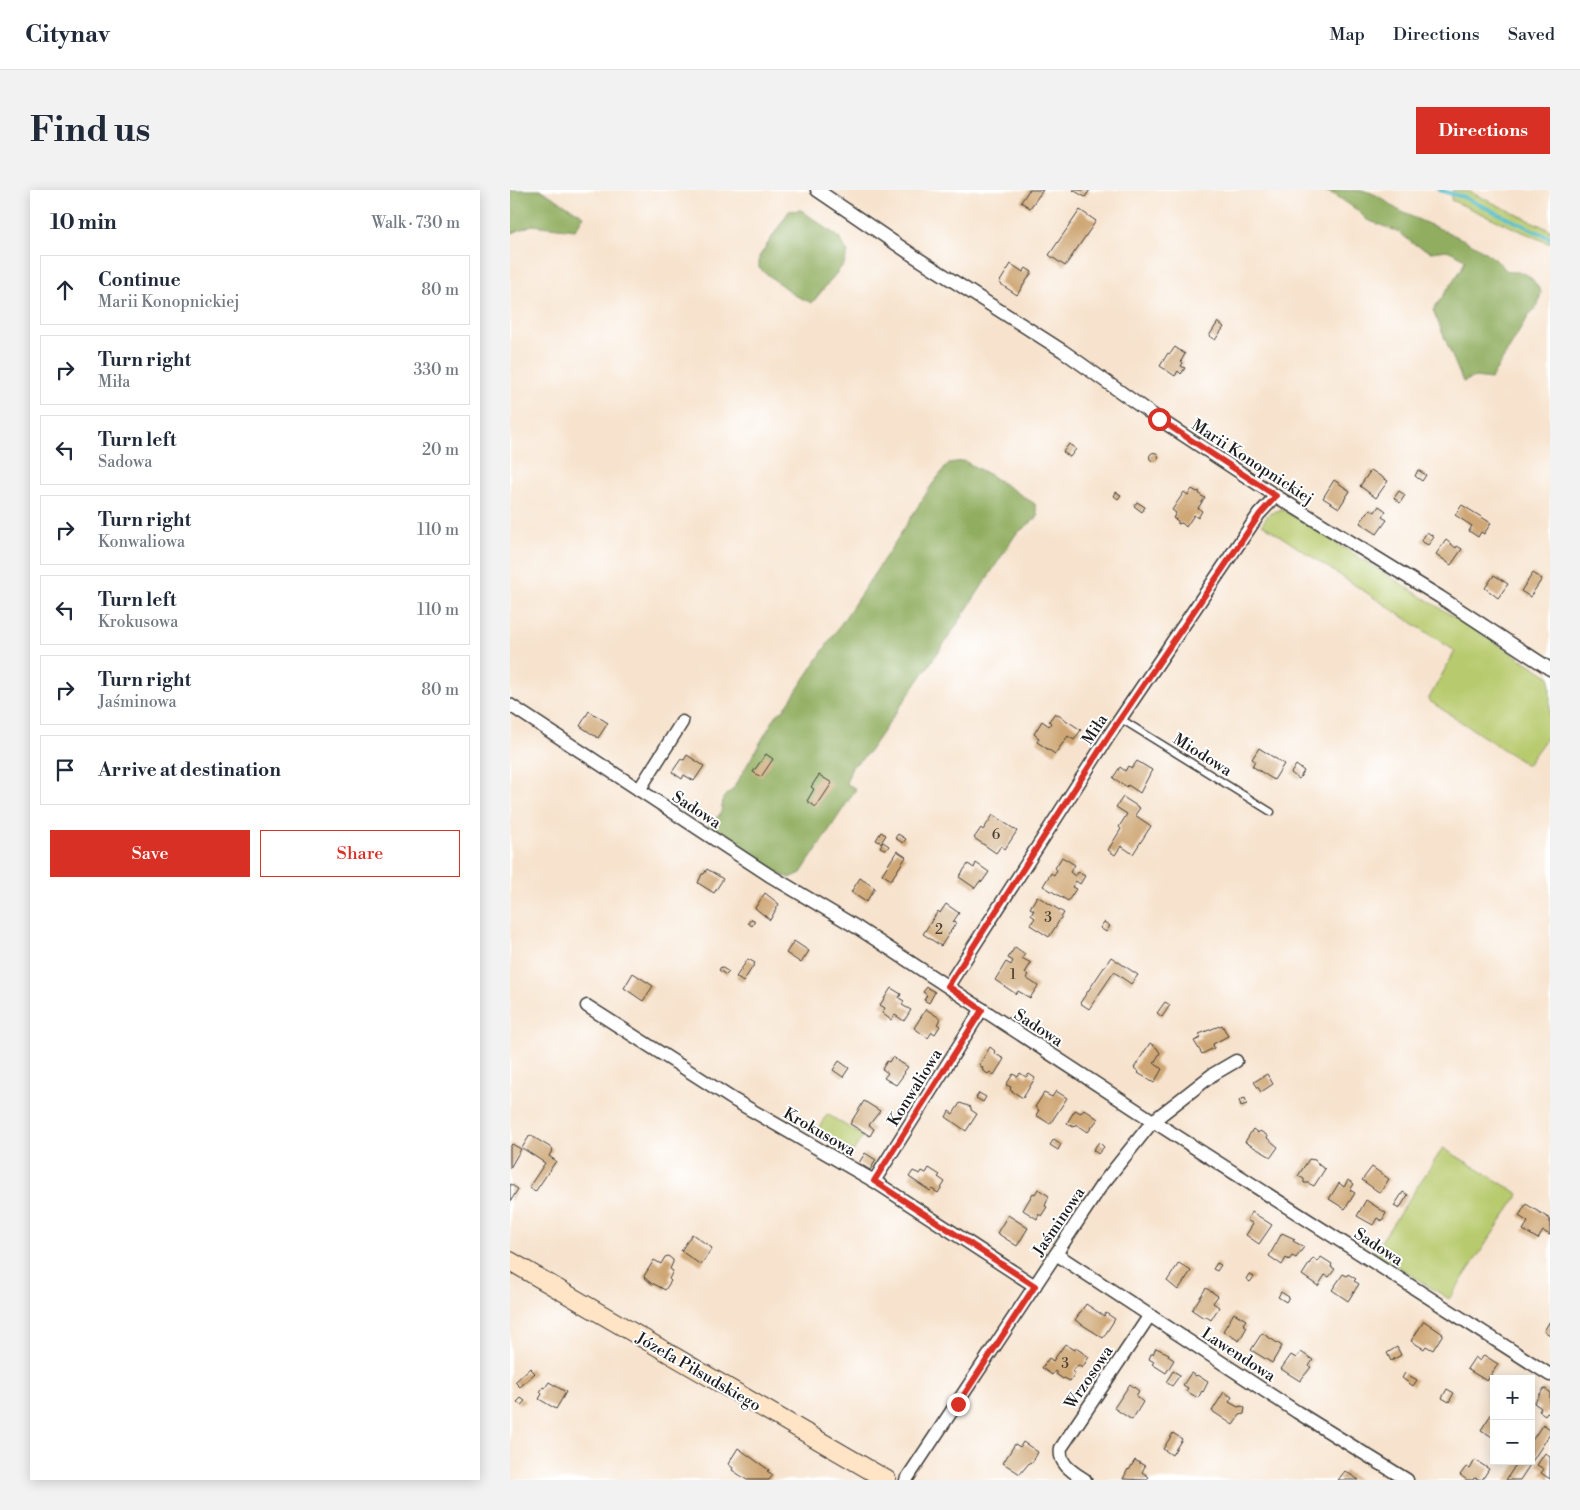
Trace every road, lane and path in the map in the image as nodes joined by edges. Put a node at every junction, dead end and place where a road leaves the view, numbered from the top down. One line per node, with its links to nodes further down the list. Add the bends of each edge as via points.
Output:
1 (817, 190): 2 (street, Marii Konopnickiej)
2 (1276, 496): 3 (street, Marii Konopnickiej); 5 (street, Miła, via 1260,514)
3 (1550, 669)
4 (510, 705): 7 (street, Sadowa)
5 (1121, 719): 8 (lane, Miodowa); 9 (street, Miła)
6 (682, 722): 7 (street)
7 (639, 790): 9 (street, Sadowa, via 768,875)
8 (1271, 812)
9 (948, 986): 11 (street, Sadowa)
10 (587, 1006): 14 (street, Krokusowa, via 734,1100)
11 (982, 1010): 13 (street, Sadowa); 14 (street, Konwaliowa)
12 (1236, 1061): 13 (street, Jaśminowa, via 1212,1075)
13 (1154, 1121): 15 (street, Jaśminowa, via 1101,1186); 19 (street, Sadowa)
14 (874, 1181): 17 (street, Krokusowa)
15 (1056, 1254): 17 (street, Jaśminowa); 18 (street, Lawendowa)
16 (510, 1261): 20 (main road, Józefa Piłsudskiego)
17 (1035, 1286): 21 (street, Jaśminowa)
18 (1150, 1315): 22 (street, Wrzosowa, via 1061,1448 1061,1460); 23 (street, Lawendowa)
19 (1550, 1375)
20 (887, 1480)
21 (906, 1480)
22 (1085, 1480)
23 (1407, 1480)

